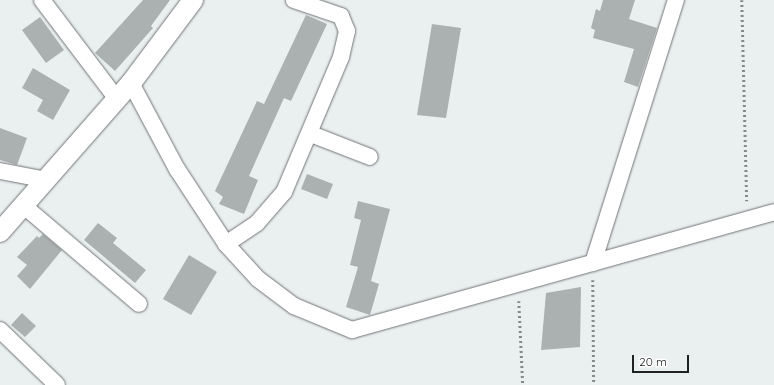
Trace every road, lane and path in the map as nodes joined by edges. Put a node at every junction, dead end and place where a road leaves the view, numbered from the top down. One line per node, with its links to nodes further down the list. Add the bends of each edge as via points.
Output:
1 (42, 0): 7 (street)
2 (193, 0): 6 (street)
3 (294, 0): 8 (street, via 341,16 347,31 341,57)
4 (676, 0): 17 (street)
5 (742, 0): 14 (path)
6 (130, 82): 7 (street); 16 (street, via 177,169)
7 (117, 99): 11 (street)
8 (310, 134): 9 (street); 16 (street, via 284,192 257,223)
9 (370, 157)
10 (0, 172): 11 (street)
11 (47, 180): 12 (street)
12 (24, 206): 15 (street); 19 (street)
13 (774, 212): 14 (street)
14 (748, 217): 17 (street)
15 (0, 232)
16 (226, 244): 18 (street, via 258,279 294,306 352,330)
17 (593, 263): 18 (street); 23 (path)
18 (519, 285): 22 (path)
19 (139, 304)
20 (0, 330): 21 (street)
21 (57, 385)
22 (523, 385)
23 (594, 385)

